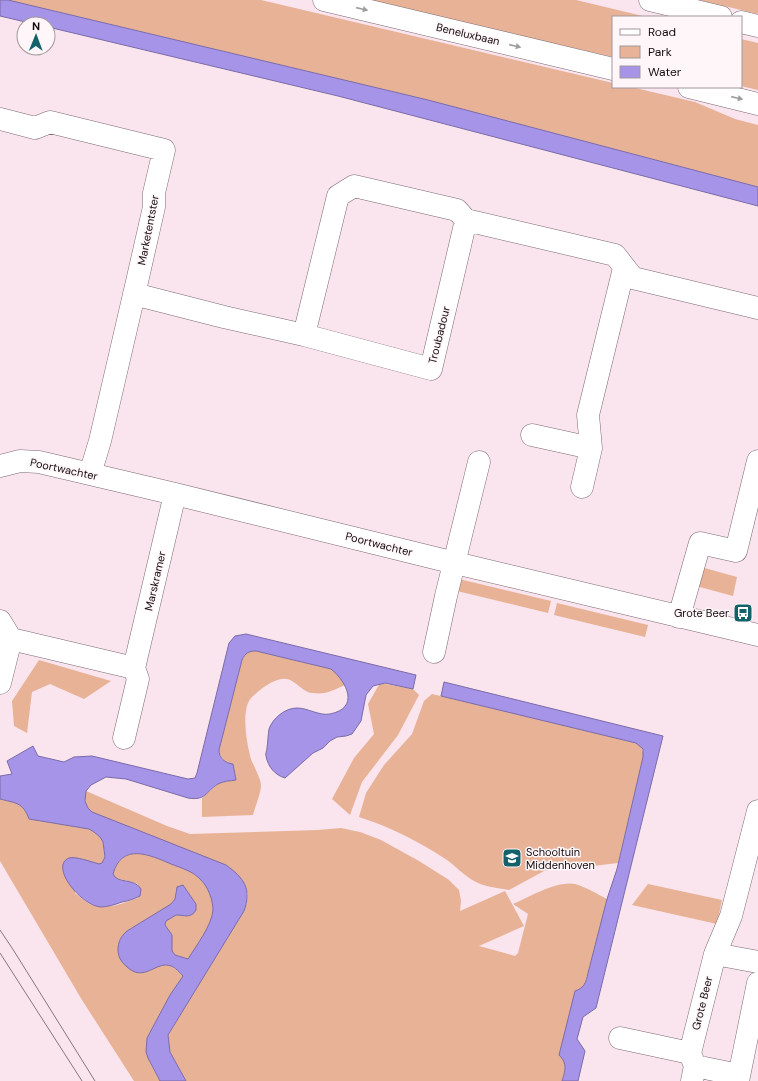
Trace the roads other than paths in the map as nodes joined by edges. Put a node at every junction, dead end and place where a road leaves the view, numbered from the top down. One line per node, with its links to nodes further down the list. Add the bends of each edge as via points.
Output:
1 (324, 0): 6 (street, Beneluxbaan, one-way to 6)
2 (650, 0): 3 (street)
3 (717, 16)
4 (742, 22): 5 (street)
5 (758, 26)
6 (612, 69)
7 (693, 88): 8 (street, one-way to 8)
8 (758, 104)
9 (0, 119): 12 (street, Marketentster, via 35,128 50,122 164,150)
10 (466, 220): 11 (street, via 615,255); 14 (street, via 457,210 354,186 338,196); 14 (street, Troubadour, via 431,369)
11 (624, 268): 13 (street, via 633,278); 16 (street, via 588,415)
12 (134, 294): 14 (street, Troubadour); 20 (street, Marketentster)
13 (758, 308)
14 (304, 335)
15 (532, 435): 16 (street)
16 (591, 448): 21 (street)
17 (758, 461): 24 (street, via 736,551 700,543)
18 (479, 462): 23 (street)
19 (0, 466): 20 (street, Poortwachter, via 28,460)
20 (90, 474): 22 (street, Poortwachter)
21 (582, 487)
22 (175, 494): 23 (street, Poortwachter); 28 (street, Marskramer)
23 (454, 563): 24 (street, Poortwachter); 27 (street)
24 (680, 617): 26 (street, Poortwachter)
25 (5, 630): 28 (street); 29 (street)
26 (758, 635)
27 (434, 652)
28 (134, 668): 30 (street, Marskramer, via 138,679)
29 (0, 683)
30 (124, 738)
31 (758, 811): 32 (street, Grote Beer, via 731,916)
32 (715, 954): 33 (street); 36 (street, Grote Beer)
33 (758, 962)
34 (758, 983): 37 (street)
35 (620, 1038): 36 (street)
36 (692, 1067): 37 (street)
37 (738, 1078)

